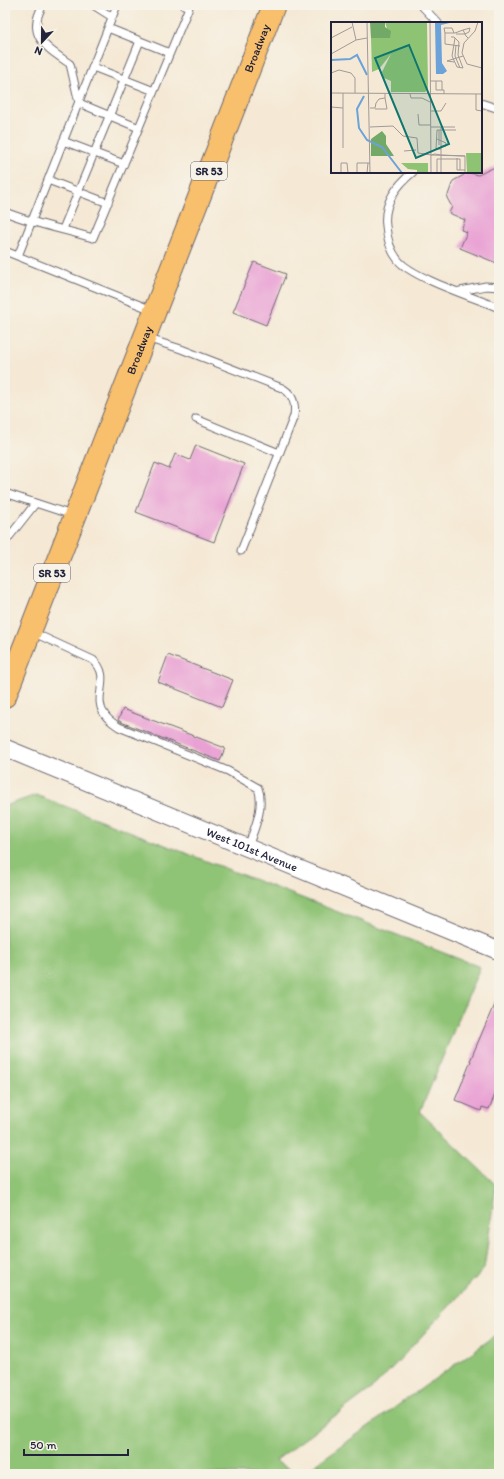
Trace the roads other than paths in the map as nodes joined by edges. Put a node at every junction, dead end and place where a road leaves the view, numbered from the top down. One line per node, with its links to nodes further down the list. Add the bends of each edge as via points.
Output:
1 (43, 5): 15 (lane, via 37,16 36,29 42,44 70,64)
2 (93, 5): 7 (lane)
3 (117, 5): 7 (lane)
4 (184, 5): 11 (lane, via 189,7)
5 (274, 5): 35 (main road, Broadway / SR 53)
6 (421, 5): 8 (lane)
7 (112, 17): 9 (lane)
8 (437, 22)
9 (108, 28): 10 (lane); 12 (lane)
10 (140, 41): 11 (lane); 13 (lane)
11 (170, 53): 14 (lane)
12 (92, 67): 13 (lane); 15 (lane)
13 (124, 80): 14 (lane); 18 (lane)
14 (154, 91): 19 (lane)
15 (79, 103): 18 (lane); 20 (lane)
16 (482, 103): 17 (lane)
17 (499, 109)
18 (109, 116): 19 (lane); 21 (lane)
19 (139, 128): 22 (lane)
20 (63, 141): 21 (lane); 24 (lane)
21 (94, 153): 22 (lane); 25 (lane)
22 (124, 164): 26 (lane)
23 (412, 173): 33 (lane, via 391,197 384,216 387,242 398,261 416,274)
24 (48, 180): 25 (lane); 28 (lane)
25 (78, 191): 26 (lane); 29 (lane)
26 (108, 203): 29 (lane, via 93,238)
27 (5, 212): 28 (lane)
28 (31, 222): 29 (lane); 31 (lane)
29 (63, 229)
30 (5, 250): 31 (lane)
31 (18, 256): 35 (lane)
32 (499, 287): 33 (lane, via 486,286)
33 (459, 291): 34 (lane)
34 (499, 308)
35 (154, 311): 36 (main road, Broadway / SR 53)
36 (144, 337): 38 (lane, via 200,356 289,392 294,412); 41 (main road, Broadway / SR 53)
37 (196, 419): 38 (lane)
38 (279, 453): 43 (lane)
39 (5, 492): 40 (lane)
40 (35, 504): 41 (lane); 42 (lane)
41 (75, 516): 44 (main road, Broadway / SR 53)
42 (5, 542)
43 (241, 551)
44 (30, 631): 45 (main road, Broadway / SR 53); 47 (lane, via 93,660 100,666 100,706 105,716 119,727 228,771 258,788 261,797 260,809)
45 (5, 696)
46 (5, 748): 47 (street, West 101st Avenue)
47 (248, 848): 48 (street, West 101st Avenue)
48 (499, 951)

